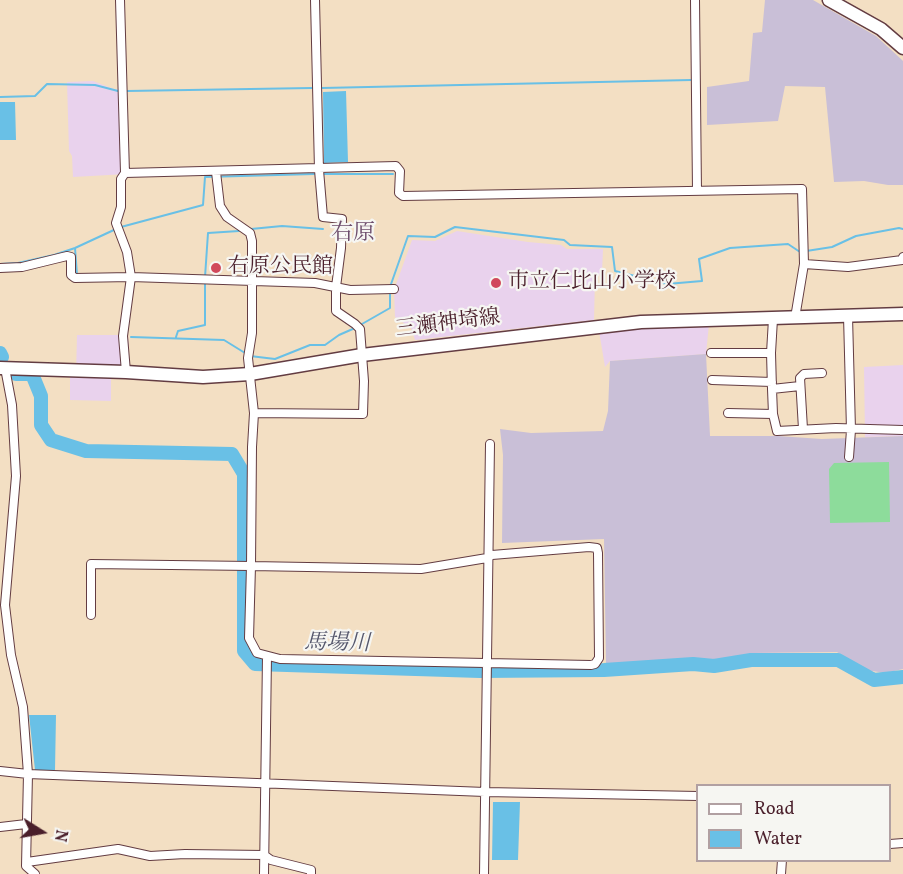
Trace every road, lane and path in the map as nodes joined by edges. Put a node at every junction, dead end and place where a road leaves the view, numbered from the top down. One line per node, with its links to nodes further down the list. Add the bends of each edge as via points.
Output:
1 (120, 0): 8 (street)
2 (315, 0): 6 (street)
3 (694, 0): 9 (street)
4 (829, 0): 5 (main road, via 881,28)
5 (903, 48)
6 (319, 170): 7 (street); 9 (street, via 396,166 400,171 399,193 403,196); 15 (street, via 323,218 342,219)
7 (216, 172): 8 (street); 14 (street, via 220,206 227,217 250,233)
8 (125, 173): 13 (street, via 120,184 117,229 127,252)
9 (696, 191): 10 (street, via 802,189)
10 (803, 256): 11 (street, via 848,267); 19 (street)
11 (903, 257)
12 (0, 268): 13 (street, via 67,256 71,257 71,275 75,278)
13 (131, 277): 14 (street); 25 (street, via 123,336)
14 (252, 281): 15 (street); 27 (street)
15 (336, 287): 16 (street); 23 (street, via 336,311 360,329)
16 (394, 290)
17 (903, 314): 18 (main road, 三瀬神埼線)
18 (848, 316): 19 (main road, 三瀬神埼線); 35 (street)
19 (795, 318): 20 (main road, 三瀬神埼線)
20 (773, 319): 22 (street); 23 (main road, 三瀬神埼線, via 641,322)
21 (711, 353): 22 (street)
22 (771, 353): 29 (street)
23 (362, 355): 27 (main road, 三瀬神埼線); 31 (street, via 363,414)
24 (2, 368): 25 (main road, 三瀬神埼線); 40 (street, via 12,405 16,449)
25 (126, 372): 27 (main road, 三瀬神埼線, via 203,377)
26 (822, 373): 30 (street, via 801,375)
27 (250, 374): 31 (street)
28 (712, 380): 29 (street)
29 (772, 385): 30 (street); 33 (street)
30 (800, 386): 34 (street)
31 (254, 413): 42 (street)
32 (728, 414): 33 (street)
33 (773, 414): 34 (street, via 777,431)
34 (803, 429): 35 (street)
35 (851, 430): 36 (street); 38 (street)
36 (903, 430)
37 (490, 444): 41 (street)
38 (849, 457)
39 (0, 547): 40 (street)
40 (10, 548): 47 (street, via 5,605 23,707)
41 (487, 558): 42 (street, via 421,569); 45 (street); 45 (street, via 597,549 599,658 595,664)
42 (251, 566): 43 (street, via 91,564); 44 (street, via 249,638 257,652)
43 (91, 615)
44 (267, 656): 45 (street); 48 (street)
45 (486, 663): 49 (street)
46 (0, 771): 47 (street)
47 (28, 774): 48 (street); 51 (street)
48 (264, 782): 49 (street); 53 (street)
49 (485, 792): 50 (street); 58 (street)
50 (696, 796)
51 (26, 824): 52 (street); 54 (street)
52 (0, 827)
53 (264, 855): 54 (street, via 150,856 118,849); 56 (street); 57 (street, via 311,870)
54 (27, 862): 55 (street, via 26,866)
55 (35, 874)
56 (264, 874)
57 (311, 874)
58 (484, 874)

